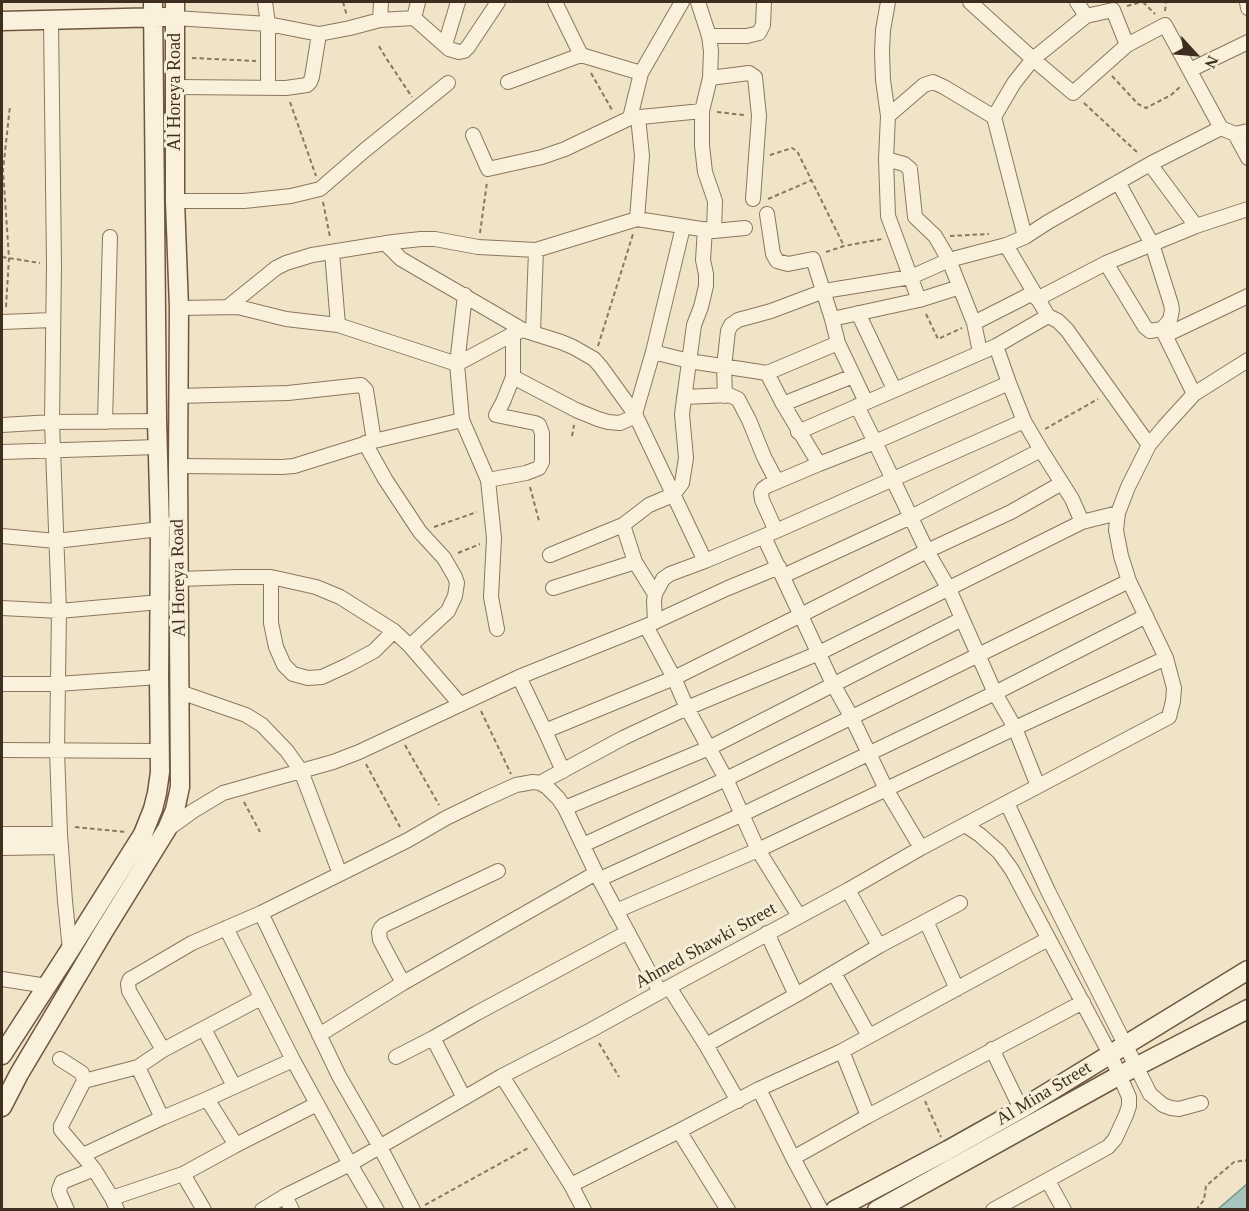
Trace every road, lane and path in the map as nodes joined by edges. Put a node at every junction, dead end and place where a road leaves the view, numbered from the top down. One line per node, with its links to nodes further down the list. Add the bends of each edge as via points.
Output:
1 (265, 2): 23 (street)
2 (381, 2): 21 (street)
3 (418, 2): 19 (street)
4 (458, 2): 28 (street)
5 (498, 2): 28 (street, via 464,51 454,52)
6 (555, 2): 31 (street)
7 (682, 2): 36 (street)
8 (698, 2): 26 (street)
9 (764, 2): 26 (street, via 759,33)
10 (888, 2): 49 (street, via 882,52)
11 (970, 2): 33 (street)
12 (1077, 2): 18 (street)
13 (1143, 2): 24 (path)
14 (1247, 2): 15 (street)
15 (1248, 8)
16 (153, 9): 17 (main road); 20 (main road); 132 (main road, Al Horeya Road)
17 (175, 10): 23 (street); 32 (main road, Al Horeya Road)
18 (1086, 16): 29 (street, via 1113,10); 33 (street)
19 (414, 18): 21 (street); 28 (street)
20 (51, 20): 22 (main road); 90 (street)
21 (380, 20): 25 (street)
22 (2, 21)
23 (268, 24): 25 (street); 34 (street)
24 (1165, 25): 29 (street); 37 (street)
25 (319, 34): 43 (street, via 310,82)
26 (708, 36): 38 (street)
27 (1248, 42): 37 (street)
28 (445, 45)
29 (1127, 45): 35 (street)
30 (379, 46): 46 (path)
31 (581, 55): 36 (street); 39 (street); 51 (path)
32 (176, 57): 34 (path); 41 (main road, Al Horeya Road)
33 (1033, 59): 44 (street); 50 (street)
34 (267, 62): 42 (street)
35 (1103, 66): 37 (path, via 1146,108 1171,94); 44 (street)
36 (641, 73): 51 (street)
37 (1192, 73): 52 (street)
38 (710, 78): 47 (street); 48 (street, via 752,74)
39 (508, 82)
40 (448, 83): 46 (street)
41 (176, 87): 42 (street); 64 (main road, Al Horeya Road)
42 (268, 87): 43 (street)
43 (286, 88): 63 (path)
44 (1073, 93): 58 (path)
45 (10, 106): 60 (path)
46 (418, 106): 63 (street)
47 (702, 111): 48 (path); 51 (street); 73 (street, via 703,160 715,201)
48 (759, 116): 56 (street)
49 (888, 116): 50 (street, via 933,82); 57 (street)
50 (994, 117): 77 (street)
51 (629, 120): 59 (street, via 542,157); 69 (street, via 642,156)
52 (1221, 128): 53 (street); 58 (street)
53 (1241, 132): 55 (street)
54 (473, 135): 59 (street)
55 (1248, 158)
56 (755, 159): 61 (path, via 795,149); 65 (street)
57 (886, 159): 67 (street); 68 (street, via 910,169)
58 (1150, 164): 62 (street); 70 (street)
59 (488, 169): 82 (path)
60 (2, 170): 86 (path)
61 (812, 180): 65 (path); 81 (path)
62 (1118, 182): 77 (street); 79 (street)
63 (320, 189): 64 (street, via 244,201); 84 (path)
64 (175, 201): 99 (main road, Al Horeya Road)
65 (762, 204): 87 (street, via 777,261 788,264)
66 (1248, 209): 70 (street)
67 (888, 216): 68 (street); 74 (street)
68 (915, 217): 75 (street)
69 (638, 219): 71 (street); 83 (street); 113 (path)
70 (1196, 226): 79 (street)
71 (683, 227): 73 (street); 111 (street)
72 (745, 228): 73 (street)
73 (710, 230): 115 (street, via 703,260 706,286 694,325)
74 (897, 236): 81 (path); 91 (street)
75 (935, 236): 80 (path, via 992,234); 88 (street)
76 (110, 237): 135 (street)
77 (1025, 237): 80 (street)
78 (385, 243): 82 (street, via 435,239); 84 (street); 94 (street, via 401,259)
79 (1152, 244): 89 (street); 108 (street, via 1172,310)
80 (1006, 245): 88 (street); 95 (street)
81 (844, 246): 87 (path)
82 (478, 248): 83 (street)
83 (536, 250): 107 (street)
84 (332, 252): 98 (street, via 276,268); 106 (street)
85 (2, 258): 86 (path)
86 (9, 258): 90 (path); 104 (path)
87 (813, 259): 93 (street)
88 (949, 260): 91 (street); 92 (street)
89 (1106, 262): 95 (street); 108 (street, via 1145,327)
90 (54, 266): 103 (street)
91 (911, 276): 93 (street); 97 (street)
92 (960, 287): 97 (street); 105 (street)
93 (824, 291): 102 (street); 117 (street, via 735,322 728,331)
94 (465, 296): 107 (street); 116 (street)
95 (1035, 296): 101 (street); 105 (street)
96 (1248, 296): 108 (street)
97 (919, 300): 100 (street); 105 (path, via 938,339)
98 (229, 306): 99 (street); 106 (street, via 286,319)
99 (179, 308): 125 (main road, Al Horeya Road)
100 (858, 313): 102 (street); 122 (street)
101 (1048, 316): 110 (street); 123 (street, via 1067,330)
102 (832, 319): 109 (street)
103 (52, 320): 104 (street); 134 (street)
104 (3, 322)
105 (974, 323): 112 (street)
106 (338, 325): 116 (street)
107 (523, 332): 113 (street, via 561,342); 116 (street); 120 (street)
108 (1164, 332): 124 (street)
109 (838, 343): 118 (street); 119 (street)
110 (996, 346): 112 (street); 121 (street)
111 (653, 352): 115 (street); 130 (street)
112 (980, 352): 122 (street)
113 (594, 359): 130 (street)
114 (1248, 360): 124 (street)
115 (689, 361): 117 (street); 127 (street)
116 (457, 363): 131 (street)
117 (724, 367): 118 (street); 126 (street)
118 (767, 373): 128 (street)
119 (853, 376): 128 (street); 129 (street)
120 (513, 377): 130 (street, via 598,419 620,423); 148 (street, via 496,416 535,423 541,429 542,462 539,468)
121 (1009, 383): 133 (street); 140 (street)
122 (894, 389): 129 (street)
123 (1111, 392): 138 (path); 141 (street)
124 (1194, 394): 141 (street)
125 (178, 396): 139 (street, via 298,392 361,385 366,390); 147 (main road, Al Horeya Road)
126 (725, 396): 127 (street); 151 (street, via 735,397 740,403)
127 (684, 397): 153 (street, via 686,466 682,483)
128 (783, 404): 137 (street)
129 (862, 404): 137 (street); 140 (street)
130 (635, 414): 153 (street)
131 (462, 420): 139 (street); 149 (street)
132 (157, 421): 135 (street); 142 (main road, Al Horeya Road)
133 (1024, 421): 138 (street); 150 (street)
134 (52, 422): 135 (street); 136 (street); 143 (street)
135 (105, 422)
136 (2, 425)
137 (798, 432): 146 (street)
138 (1033, 436): 144 (street)
139 (369, 442): 147 (street, via 288,466); 161 (street, via 385,479)
140 (875, 442): 146 (street); 150 (street)
141 (1149, 445): 155 (street)
142 (158, 447): 143 (street); 160 (main road, Al Horeya Road)
143 (53, 450): 145 (street); 165 (street)
144 (1041, 450): 152 (street); 156 (street)
145 (2, 452)
146 (819, 464): 151 (street)
147 (178, 466): 173 (main road, Al Horeya Road)
148 (526, 473): 149 (street); 157 (path)
149 (488, 480): 154 (street)
150 (894, 480): 156 (street); 162 (street)
151 (777, 482): 162 (street, via 765,487 761,495)
152 (1062, 483): 158 (street); 166 (street)
153 (673, 495): 159 (street, via 649,505); 169 (street)
154 (490, 507): 161 (path); 164 (street)
155 (1118, 513): 158 (street); 174 (street, via 1118,544)
156 (911, 518): 166 (street); 171 (street)
157 (539, 521)
158 (1082, 522): 176 (street)
159 (622, 525): 167 (street); 170 (street)
160 (160, 529): 165 (street); 178 (main road, Al Horeya Road)
161 (420, 532): 168 (street)
162 (770, 534): 169 (street); 171 (street)
163 (2, 536): 165 (street)
164 (494, 538): 168 (path); 185 (street, via 491,602)
165 (56, 541): 180 (street)
166 (927, 551): 176 (street); 181 (street)
167 (550, 555)
168 (444, 558): 187 (street, via 457,583 453,603)
169 (705, 561): 177 (street, via 666,576)
170 (635, 562): 175 (street); 177 (street)
171 (781, 572): 181 (street); 184 (street, via 728,588)
172 (271, 577): 173 (street); 186 (street, via 340,597); 186 (street, via 271,622 280,657 293,674 322,677 374,651)
173 (179, 579): 197 (main road, Al Horeya Road)
174 (1129, 581): 182 (street); 189 (street)
175 (553, 588)
176 (949, 589): 183 (street); 188 (street)
177 (655, 594): 184 (street)
178 (160, 602): 180 (street); 191 (main road, Al Horeya Road)
179 (2, 608): 180 (street)
180 (59, 611): 195 (street)
181 (801, 615): 188 (street); 193 (street)
182 (1146, 616): 190 (street); 198 (street)
183 (962, 619): 189 (street); 196 (street)
184 (650, 624): 192 (street); 193 (street)
185 (496, 629)
186 (394, 631): 187 (street)
187 (410, 645): 200 (street)
188 (819, 653): 196 (street); 201 (street)
189 (978, 655): 198 (street); 202 (street)
190 (1166, 658): 203 (street); 217 (street, Ahmed Shawki Street, via 1174,688 1168,717)
191 (159, 677): 195 (street); 209 (main road, Al Horeya Road)
192 (519, 677): 199 (street); 204 (street)
193 (674, 678): 201 (street); 204 (street)
194 (2, 684): 195 (street)
195 (57, 684): 208 (street)
196 (833, 684): 202 (street); 206 (street)
197 (180, 692): 212 (street, via 262,724); 225 (main road, Al Horeya Road, via 180,787)
198 (995, 693): 203 (street); 211 (street)
199 (475, 698): 200 (street); 216 (path)
200 (460, 704): 205 (street)
201 (687, 708): 206 (street); 213 (street)
202 (852, 718): 211 (street); 214 (street)
203 (1015, 728): 217 (street); 219 (street)
204 (545, 731): 213 (street)
205 (399, 734): 210 (street); 223 (path)
206 (710, 748): 214 (street); 221 (street)
207 (2, 750): 208 (street)
208 (57, 751): 209 (street); 229 (street)
209 (159, 751): 228 (main road, Al Horeya Road, via 157,792)
210 (359, 752): 212 (street); 230 (path)
211 (869, 753): 219 (street); 222 (street)
212 (301, 771): 218 (street); 236 (street)
213 (563, 771): 215 (street)
214 (726, 779): 222 (street); 231 (street)
215 (540, 783): 216 (street); 221 (street)
216 (516, 785): 223 (street)
217 (1038, 786): 220 (street, Ahmed Shawki Street)
218 (237, 788): 225 (street); 226 (path)
219 (886, 789): 233 (street); 234 (street)
220 (1007, 803): 224 (street, Ahmed Shawki Street); 268 (street)
221 (565, 808): 231 (street)
222 (741, 815): 234 (street); 237 (street)
223 (446, 818): 230 (street)
224 (965, 825): 233 (street, Ahmed Shawki Street); 247 (street, via 1004,859)
225 (167, 829): 288 (main road, Al Horeya Road)
226 (260, 832)
227 (2, 834): 229 (street)
228 (143, 834): 229 (path); 249 (main road, Al Horeya Road)
229 (60, 836): 232 (street); 249 (street)
230 (408, 840): 236 (street)
231 (583, 845): 237 (street)
232 (2, 848)
233 (921, 848): 238 (street, Ahmed Shawki Street)
234 (758, 850): 240 (street); 242 (street)
235 (498, 871): 253 (street, via 381,928 380,940)
236 (340, 874): 241 (street)
237 (598, 876): 240 (street); 253 (street)
238 (848, 890): 242 (street, Ahmed Shawki Street); 248 (street)
239 (960, 903): 243 (street)
240 (616, 910): 245 (street)
241 (261, 912): 244 (street); 263 (street)
242 (799, 916): 246 (street, Ahmed Shawki Street)
243 (926, 921): 248 (street); 256 (street)
244 (226, 928): 258 (street); 269 (street, via 130,979 129,992)
245 (628, 932): 255 (street); 265 (street)
246 (767, 933): 255 (street, Ahmed Shawki Street); 257 (street)
247 (1048, 939): 256 (street); 259 (street)
248 (879, 946): 251 (street)
249 (70, 950): 254 (main road, Al Horeya Road)
250 (1248, 970): 268 (main road, Al Mina Street)
251 (834, 973): 257 (street); 264 (street)
252 (2, 979): 254 (street)
253 (403, 983): 263 (street)
254 (47, 986): 271 (main road, Al Horeya Road)
255 (664, 989): 262 (street, Ahmed Shawki Street); 266 (street)
256 (957, 989): 264 (street)
257 (796, 995): 266 (street)
258 (261, 998): 261 (street); 274 (street)
259 (1083, 1002): 267 (street); 268 (street)
260 (1248, 1009): 276 (main road, Al Mina Street)
261 (204, 1029): 269 (street); 280 (street)
262 (591, 1030): 277 (street, Ahmed Shawki Street); 278 (path)
263 (319, 1035): 295 (street)
264 (869, 1036): 270 (street)
265 (433, 1038): 272 (street); 283 (street)
266 (706, 1045): 285 (street)
267 (992, 1049): 281 (street); 289 (street)
268 (1118, 1049): 276 (street); 289 (main road, Al Mina Street)
269 (163, 1050): 275 (street)
270 (842, 1052): 282 (street); 290 (street)
271 (2, 1055)
272 (396, 1057)
273 (60, 1059): 279 (street, via 82,1074)
274 (293, 1060): 280 (street); 287 (street)
275 (138, 1067): 279 (street); 291 (street)
276 (1129, 1071): 286 (street, via 1163,1105 1179,1109); 303 (street, via 1129,1106 1115,1139 1108,1147); 317 (main road, Al Mina Street)
277 (502, 1076): 283 (street, Ahmed Shawki Street); 293 (street)
278 (619, 1077)
279 (84, 1081): 297 (street, via 61,1126 61,1131)
280 (234, 1086): 284 (street)
281 (919, 1088): 290 (street); 296 (path)
282 (759, 1089): 285 (street); 298 (street)
283 (464, 1098): 295 (street, Ahmed Shawki Street)
284 (207, 1099): 291 (street); 294 (street)
285 (738, 1101): 292 (street)
286 (1201, 1103)
287 (317, 1104): 294 (street); 300 (street)
288 (2, 1107)
289 (1021, 1109): 296 (main road, Al Mina Street)
290 (868, 1116): 298 (street)
291 (162, 1118): 297 (street)
292 (679, 1131): 304 (street); 314 (street)
293 (542, 1140): 304 (street); 312 (path)
294 (236, 1145): 302 (street)
295 (380, 1147): 300 (street, Ahmed Shawki Street); 312 (street)
296 (948, 1150): 316 (main road, Al Mina Street)
297 (83, 1155): 301 (street)
298 (793, 1158): 315 (street)
299 (1248, 1160): 320 (path, via 1234,1162 1206,1186 1204,1200)
300 (350, 1164): 305 (street, Ahmed Shawki Street); 311 (street)
301 (94, 1169): 306 (street); 307 (street, via 62,1182 59,1190)
302 (183, 1174): 306 (street); 308 (street)
303 (1048, 1180): 318 (street); 319 (street)
304 (571, 1185): 313 (street)
305 (285, 1196): 309 (street, Ahmed Shawki Street); 310 (street)
306 (115, 1204)
307 (67, 1209)
308 (204, 1209)
309 (262, 1209)
310 (292, 1209)
311 (378, 1209)
312 (415, 1209)
313 (584, 1209)
314 (728, 1209)
315 (821, 1209)
316 (835, 1209)
317 (877, 1209)
318 (993, 1209)
319 (1064, 1209)
320 (1196, 1209)

